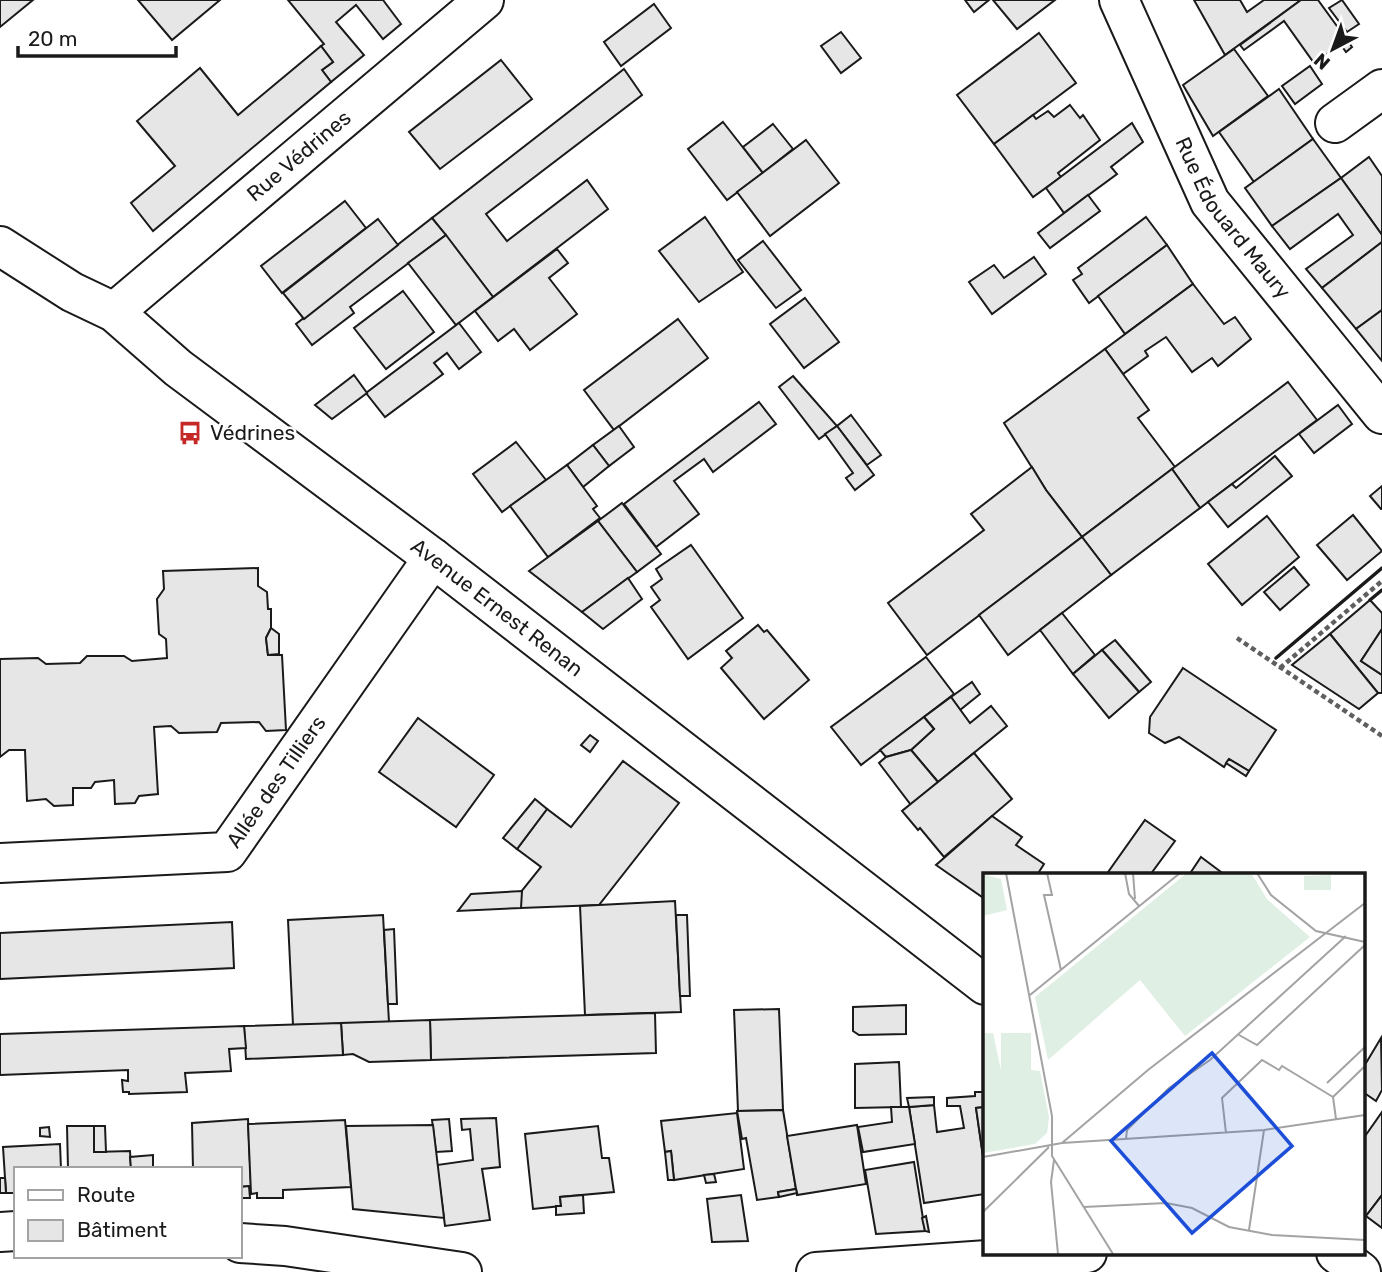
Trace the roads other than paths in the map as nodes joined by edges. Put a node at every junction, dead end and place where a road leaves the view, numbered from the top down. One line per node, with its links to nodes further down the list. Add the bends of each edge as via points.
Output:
1 (485, 0): 6 (street, Rue Védrines)
2 (1127, 4): 7 (street, Rue Édouard Maury, via 1210,202)
3 (1382, 89): 4 (street)
4 (1335, 123)
5 (0, 246): 6 (street, Avenue Ernest Renan, via 72,292)
6 (114, 312): 8 (street, Avenue Ernest Renan, via 178,368)
7 (1382, 414)
8 (433, 558): 9 (street, Allée des Tilliers, via 227,852); 10 (street, Avenue Ernest Renan)
9 (0, 863)
10 (983, 983)
11 (242, 1243): 14 (street)
12 (1073, 1254): 15 (street)
13 (1337, 1254): 16 (street)
14 (462, 1272)
15 (816, 1272)
16 (1361, 1272)

